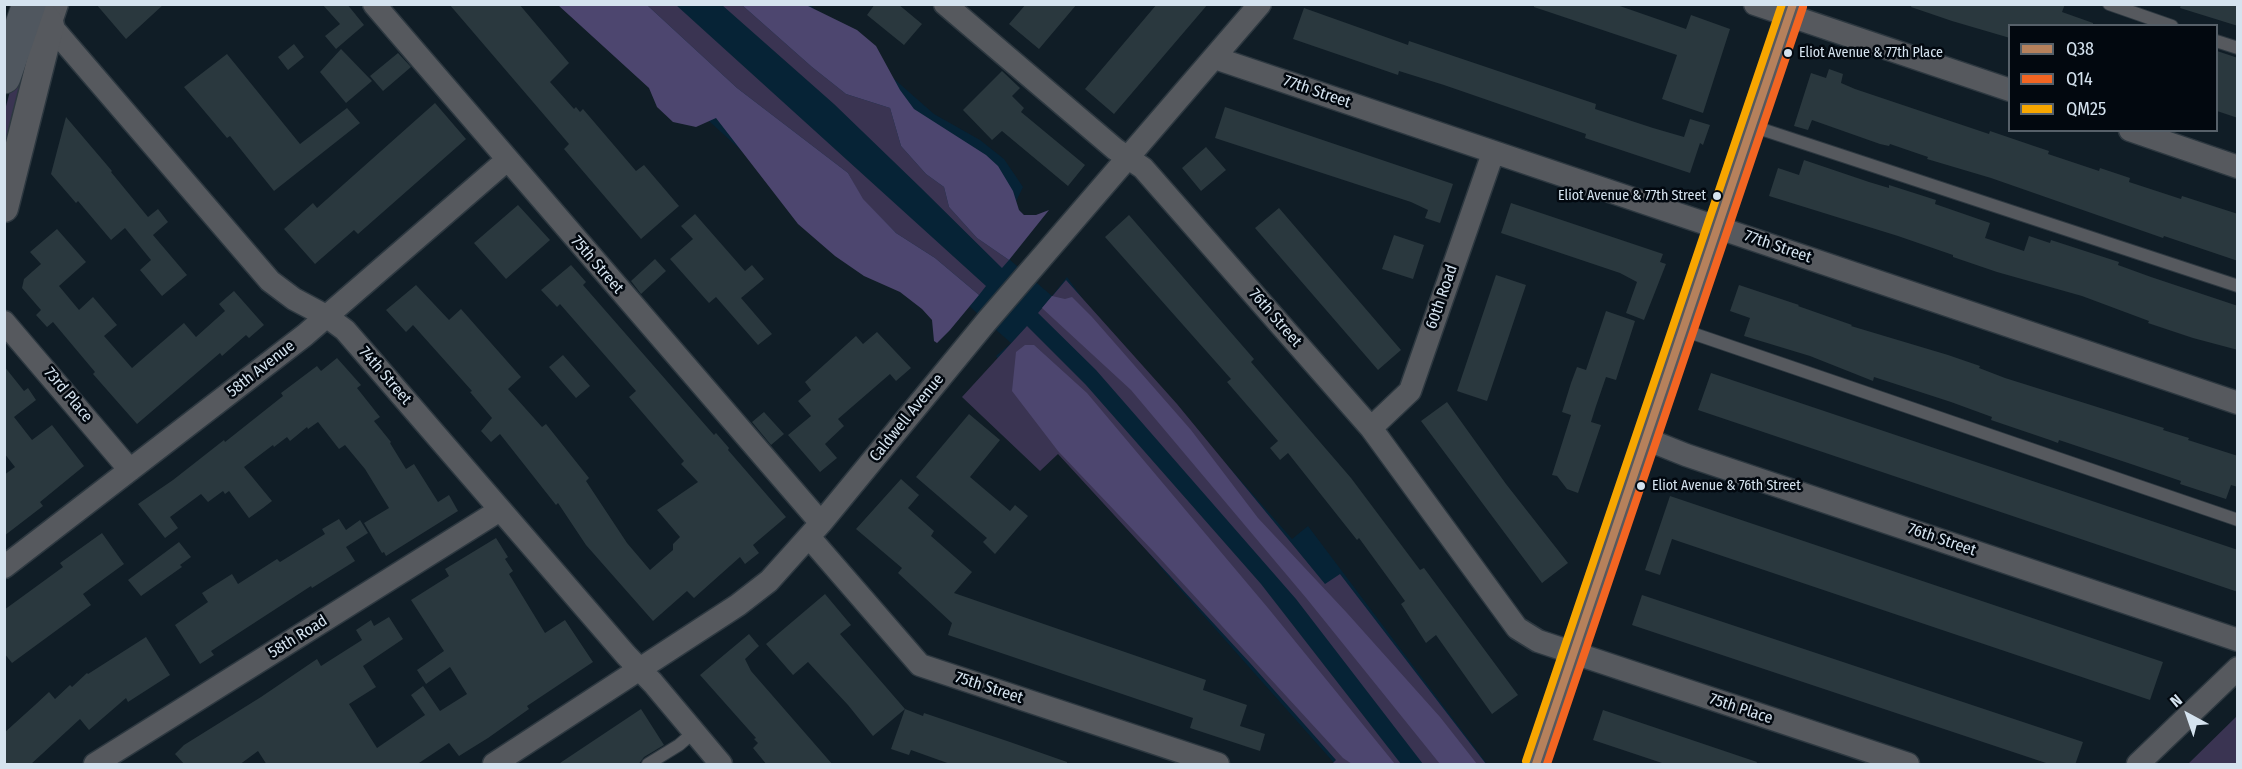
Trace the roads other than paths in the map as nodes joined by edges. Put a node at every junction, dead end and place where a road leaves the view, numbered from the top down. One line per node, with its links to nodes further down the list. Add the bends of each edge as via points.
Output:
1 (374, 4): 18 (street, 75th Street)
2 (1260, 4): 11 (street, Caldwell Avenue)
3 (1755, 4): 7 (street)
4 (2109, 4): 8 (lane)
5 (960, 9): 17 (street, 76th Street)
6 (43, 10): 12 (highway); 20 (street); 23 (street, 74th Street, via 270,281)
7 (1791, 10): 13 (street); 14 (street)
8 (2166, 24)
9 (2218, 41): 10 (lane)
10 (2238, 48)
11 (1215, 58): 16 (street, 77th Street); 17 (street, Caldwell Avenue)
12 (10, 62)
13 (2008, 89)
14 (1752, 126): 21 (street); 22 (lane)
15 (2136, 132): 19 (street)
16 (1493, 153): 21 (street, 77th Street); 27 (street, 60th Road, via 1410,391)
17 (1129, 158): 27 (street, 76th Street, via 1143,168); 32 (street, Caldwell Avenue, via 987,321)
18 (507, 160): 23 (street, 58th Avenue); 32 (street, 75th Street)
19 (2238, 167)
20 (4, 208)
21 (1718, 227): 25 (street); 26 (street, 77th Street)
22 (2238, 286)
23 (326, 316): 29 (street, 58th Avenue); 30 (street, 74th Street, via 345,330)
24 (4, 322): 29 (street, 73rd Place)
25 (1683, 330): 28 (street); 31 (lane)
26 (2238, 403)
27 (1371, 428): 35 (street, 76th Street, via 1517,628 1538,641)
28 (1646, 439): 34 (street, 76th Street); 35 (street)
29 (130, 470): 33 (street, 58th Avenue)
30 (500, 510): 37 (street, 74th Street); 39 (street, 58th Road)
31 (2238, 520)
32 (815, 530): 37 (street, Caldwell Avenue, via 769,580 738,605); 43 (street, 75th Street, via 920,665)
33 (4, 567)
34 (2238, 640)
35 (1574, 653): 44 (street); 45 (street, 75th Place)
36 (2238, 668): 46 (street)
37 (640, 669): 38 (street, 74th Street); 40 (street, Caldwell Avenue)
38 (694, 732): 41 (lane); 42 (street, 74th Street)
39 (95, 765)
40 (494, 765)
41 (648, 765)
42 (722, 765)
43 (1218, 765)
44 (1536, 765)
45 (1908, 765)
46 (2138, 765)

